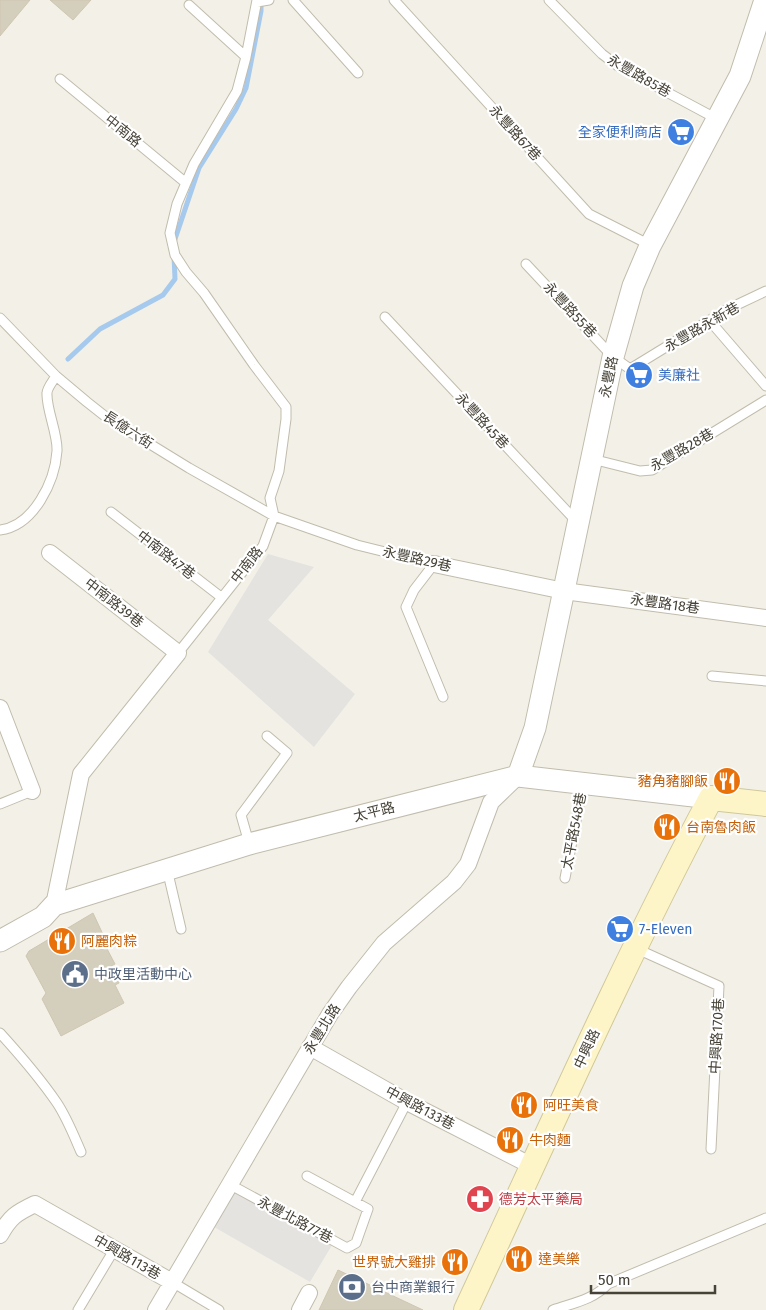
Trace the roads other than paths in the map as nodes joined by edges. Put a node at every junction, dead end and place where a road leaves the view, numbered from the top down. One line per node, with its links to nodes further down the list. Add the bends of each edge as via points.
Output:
1 (269, 0): 6 (lane, 中南路)
2 (293, 0): 10 (lane)
3 (394, 0): 14 (lane, 永豐路67巷, via 589,214)
4 (549, 0): 12 (lane, 永豐路85巷, via 618,66)
5 (766, 0): 8 (street, 永豐路)
6 (257, 1): 9 (lane, 中南路)
7 (190, 5): 9 (lane)
8 (763, 23): 12 (street, 永豐路)
9 (246, 57): 13 (lane, 中南路, via 237,91)
10 (358, 73)
11 (60, 79): 13 (lane, 中南路)
12 (717, 119): 14 (street, 永豐路)
13 (186, 183): 26 (lane, 中南路, via 170,233 175,255 286,407 279,471 270,498)
14 (650, 246): 20 (street, 永豐路, via 633,286)
15 (526, 264): 20 (lane, 永豐路55巷)
16 (766, 291): 19 (lane, 永豐路永新巷)
17 (384, 317): 27 (lane, 永豐路45巷)
18 (0, 318): 21 (lane, 長億六街)
19 (710, 321): 20 (lane, 永豐路永新巷, via 630,369); 22 (lane)
20 (613, 357): 24 (street, 永豐路)
21 (56, 376): 26 (lane, 長億六街, via 106,416 149,444); 28 (lane, via 47,392 57,450 53,472 38,506 24,519)
22 (766, 386)
23 (766, 400): 24 (lane, 永豐路28巷, via 652,470 640,471)
24 (592, 459): 27 (street, 永豐路)
25 (111, 512): 32 (lane, 中南路47巷)
26 (274, 516): 30 (lane, 永豐路29巷, via 357,546); 32 (lane, 中南路, via 263,546)
27 (579, 524): 31 (street, 永豐路)
28 (0, 530)
29 (50, 553): 34 (street, 中南路39巷)
30 (434, 564): 31 (street, 永豐路29巷); 37 (lane, via 406,606)
31 (564, 591): 33 (street, 永豐路18巷); 40 (street, 永豐路, via 535,728)
32 (221, 598): 34 (lane, 中南路)
33 (766, 618)
34 (178, 653): 49 (street, 中南路, via 81,774)
35 (712, 676): 36 (lane)
36 (766, 681)
37 (443, 697)
38 (0, 708): 42 (street)
39 (267, 736): 46 (lane, via 287,753 242,815)
40 (518, 776): 41 (street, 太平路); 46 (street, 太平路); 54 (street, 永豐北路, via 491,802 468,864 454,882 384,943 344,993)
41 (583, 784): 43 (street, 太平路); 48 (lane, 太平路548巷)
42 (32, 791): 44 (lane)
43 (711, 798): 45 (main road, 太平路); 52 (main road, 中興路)
44 (0, 804)
45 (766, 804)
46 (249, 844): 47 (street, 太平路)
47 (167, 869): 49 (street, 太平路); 50 (lane)
48 (565, 878)
49 (54, 906): 51 (street, 太平路, via 43,917)
50 (181, 929)
51 (0, 941)
52 (634, 948): 56 (lane, 中興路170巷, via 719,986); 58 (main road, 中興路)
53 (0, 1033): 57 (lane, via 58,1104)
54 (310, 1048): 55 (street, 中興路133巷); 60 (street, 永豐北路)
55 (407, 1102): 58 (street, 中興路133巷); 61 (lane)
56 (711, 1148)
57 (81, 1152)
58 (532, 1166): 67 (main road, 中興路)
59 (307, 1176): 61 (lane)
60 (229, 1184): 61 (lane, 永豐北路77巷, via 347,1248 356,1243 368,1209); 65 (street, 永豐北路)
61 (355, 1202)
62 (766, 1218): 72 (lane, via 608,1284 589,1298)
63 (0, 1236): 64 (street, 中興路113巷, via 17,1213 35,1204)
64 (114, 1250): 65 (street, 中興路113巷); 68 (lane)
65 (172, 1282): 69 (street, 永豐北路); 70 (lane, 中興路113巷)
66 (309, 1293): 71 (street)
67 (470, 1307)
68 (78, 1310)
69 (156, 1310)
70 (219, 1310)
71 (300, 1310)
72 (553, 1310)

